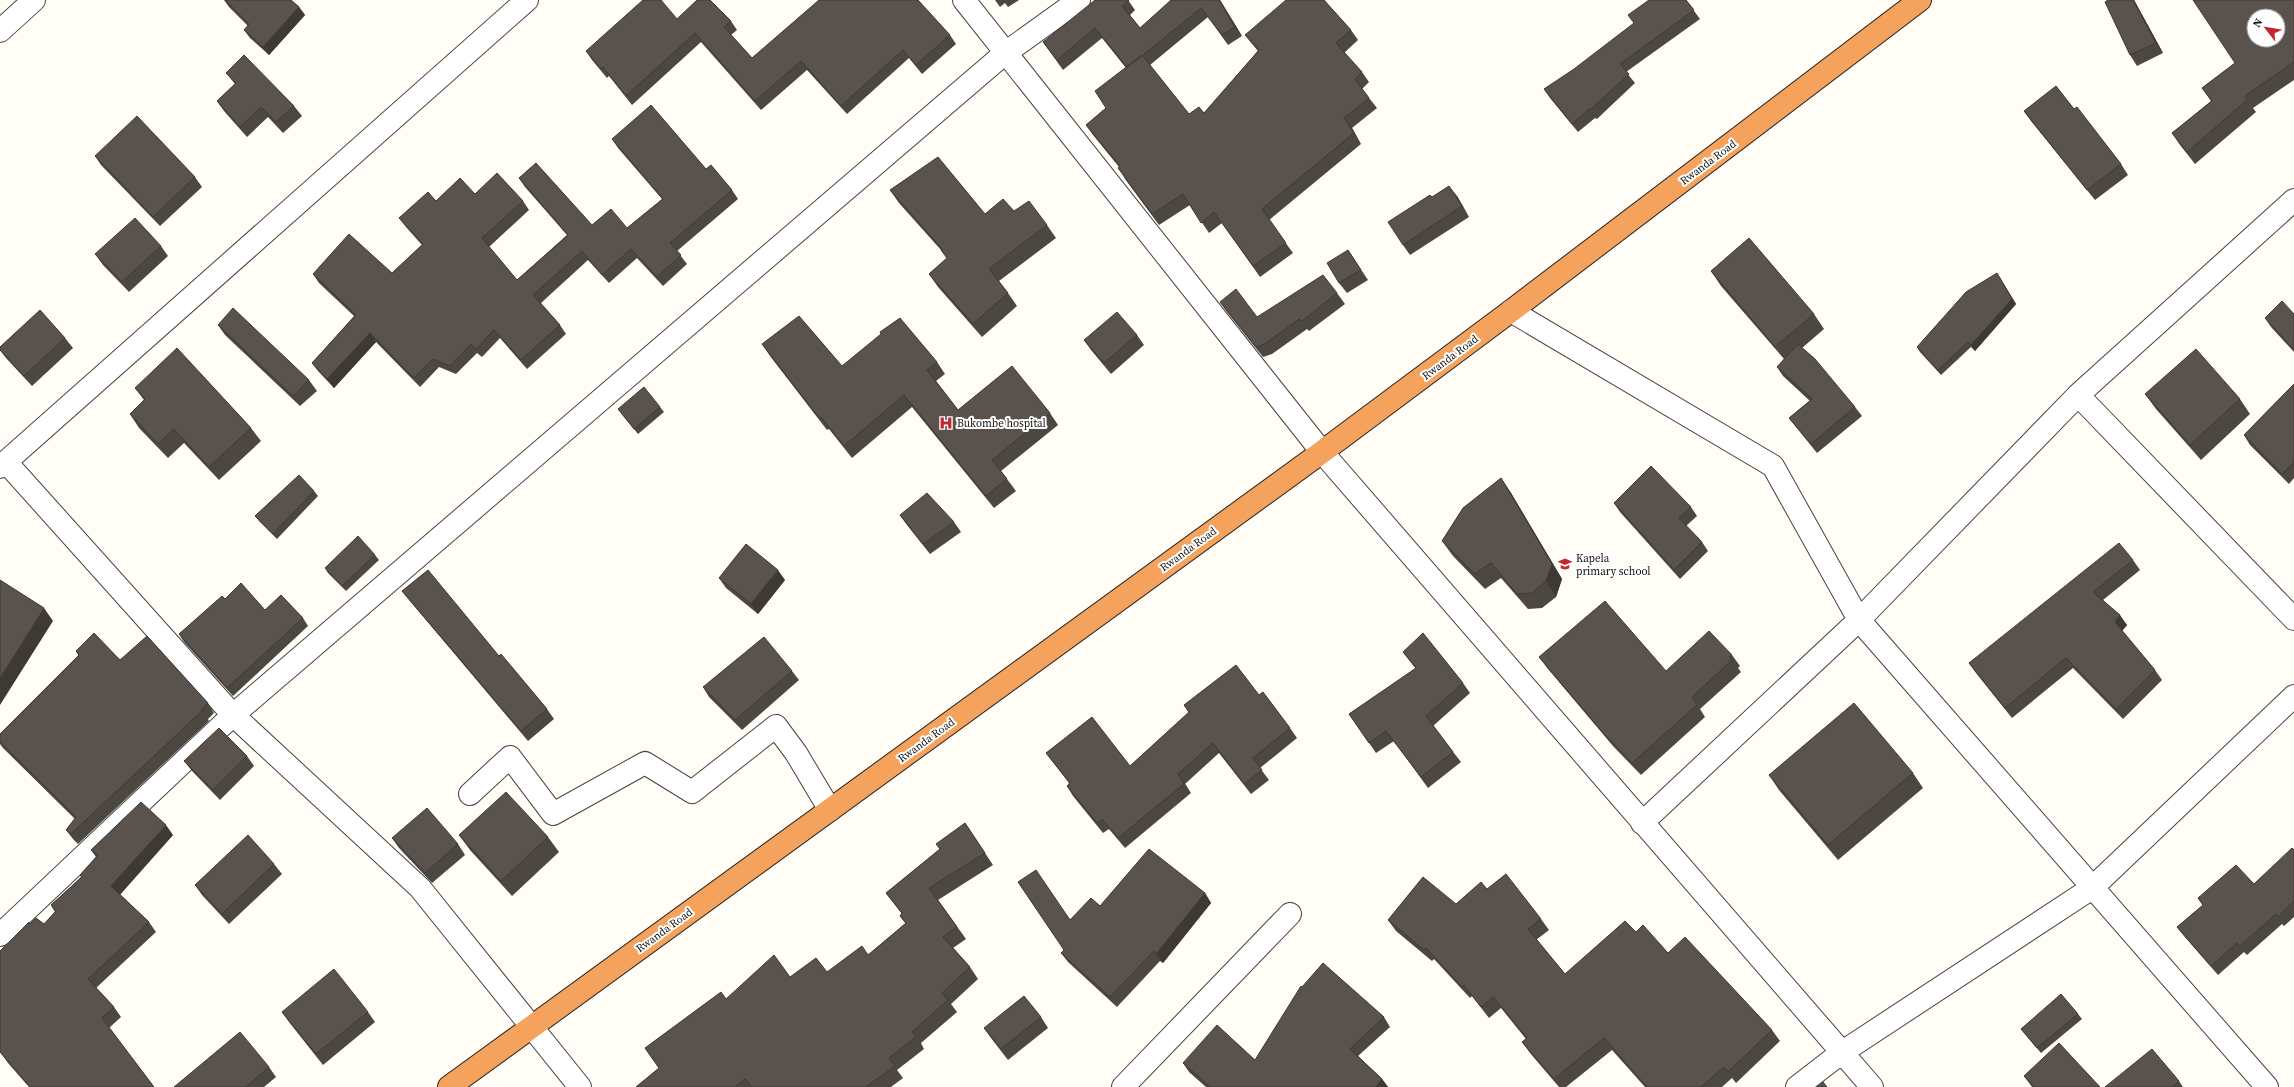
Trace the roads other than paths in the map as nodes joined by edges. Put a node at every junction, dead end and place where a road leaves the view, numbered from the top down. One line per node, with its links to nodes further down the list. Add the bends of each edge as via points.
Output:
1 (34, 0): 6 (street)
2 (528, 0): 12 (street)
3 (964, 0): 7 (street)
4 (1079, 0): 7 (street)
5 (1920, 0): 9 (highway, Rwanda Road)
6 (0, 30)
7 (1004, 54): 11 (street); 16 (street)
8 (2294, 200): 10 (street)
9 (1512, 311): 11 (highway, Rwanda Road); 14 (street, via 1773,466)
10 (2078, 396): 13 (street); 14 (street)
11 (1322, 452): 18 (highway, Rwanda Road); 19 (street)
12 (3, 464): 16 (street)
13 (2294, 619)
14 (1859, 620): 19 (street); 20 (street)
15 (2294, 696): 20 (street)
16 (233, 715): 22 (street); 23 (street, via 420,888)
17 (470, 794): 18 (street, via 510,757 553,814 645,763 692,792 776,726 796,753)
18 (830, 810): 23 (highway, Rwanda Road)
19 (1642, 823): 24 (street)
20 (2092, 888): 24 (street); 30 (street)
21 (1290, 914): 27 (street)
22 (0, 935)
23 (530, 1028): 25 (highway, Rwanda Road); 26 (street)
24 (1841, 1053): 28 (street); 29 (street)
25 (449, 1087)
26 (580, 1087)
27 (1123, 1087)
28 (1797, 1087)
29 (1872, 1087)
30 (2267, 1087)

